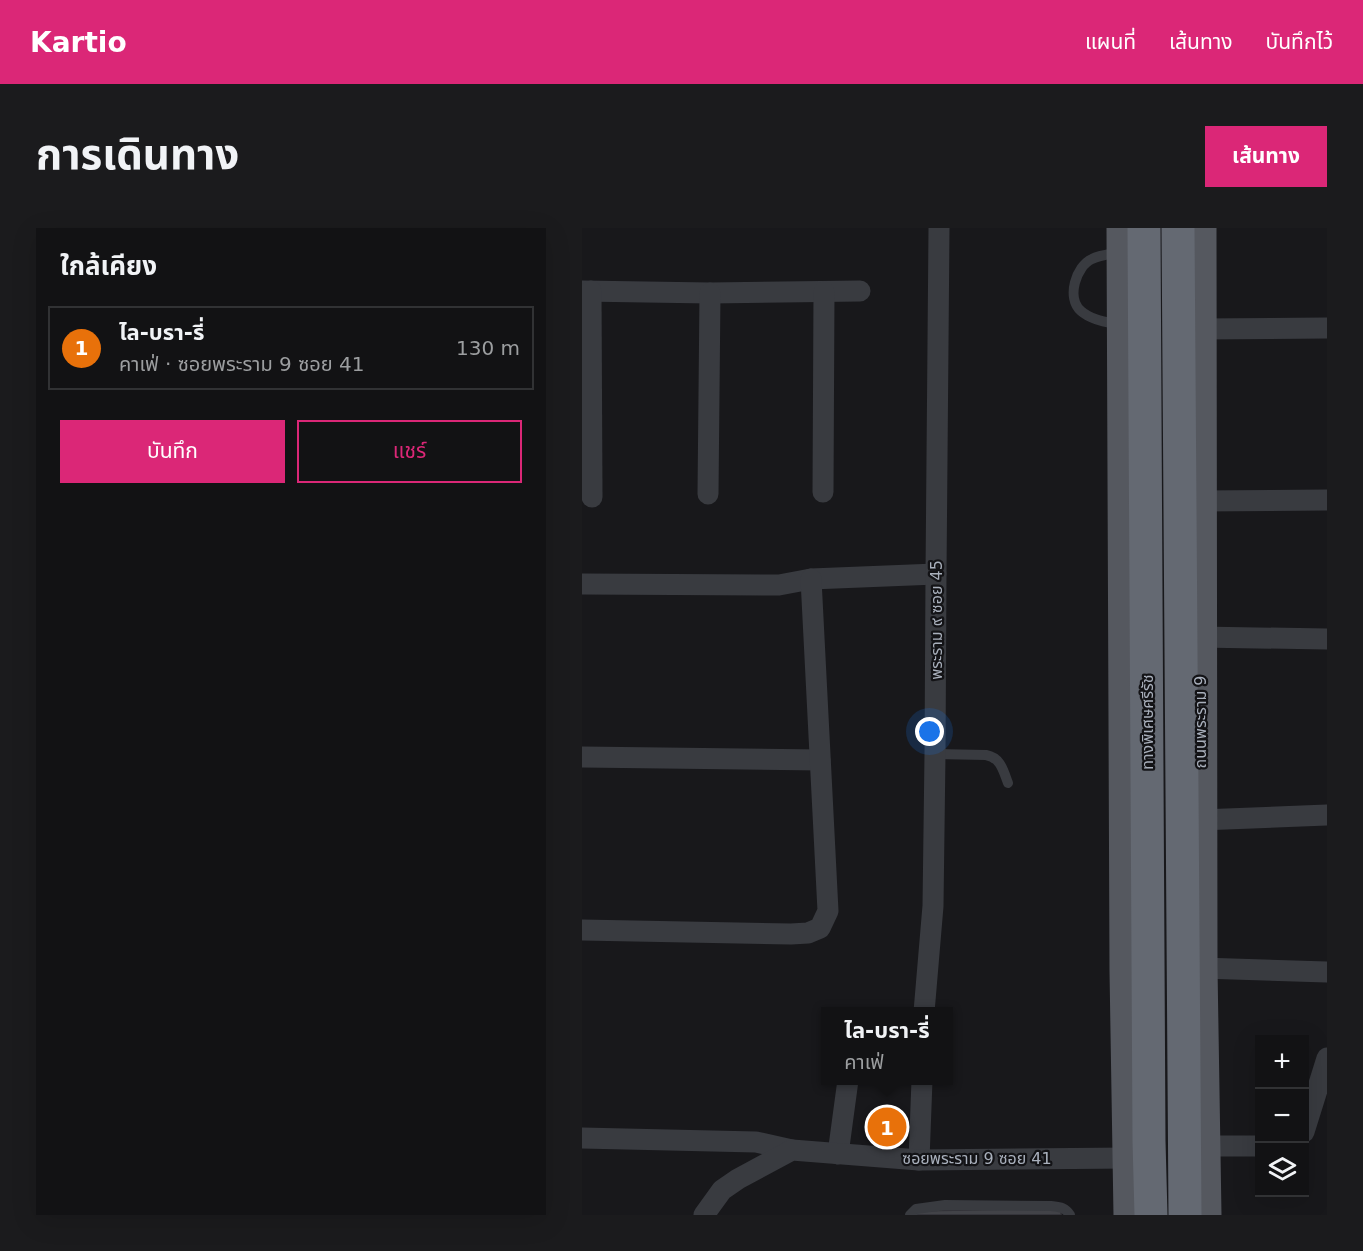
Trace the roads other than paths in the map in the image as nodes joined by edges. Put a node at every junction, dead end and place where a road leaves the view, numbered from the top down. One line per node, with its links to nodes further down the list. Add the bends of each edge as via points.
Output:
1 (939, 228): 17 (street, พระราม ๙ ซอย 45)
2 (1178, 228): 48 (highway, ทางพิเศษศรีรัช)
3 (1200, 228): 11 (main road, ถนนพระราม 9)
4 (1130, 236): 9 (main road); 9 (lane, via 1083,266 1073,294 1078,309 1090,317); 47 (highway, ทางพิเศษศรีรัช)
5 (586, 291): 8 (street); 14 (street)
6 (860, 291): 7 (street)
7 (824, 292): 8 (street); 12 (street)
8 (710, 293): 13 (street)
9 (1123, 326): 41 (main road)
10 (1327, 328): 11 (street)
11 (1200, 329): 16 (main road, ถนนพระราม 9)
12 (823, 492)
13 (708, 494)
14 (592, 497)
15 (1327, 500): 16 (street)
16 (1200, 501): 20 (main road, ถนนพระราม 9)
17 (936, 574): 18 (street); 22 (street, พระราม ๙ ซอย 45)
18 (811, 579): 19 (street, via 779,585); 24 (street)
19 (582, 584)
20 (1199, 637): 21 (street); 27 (main road, ถนนพระราม 9)
21 (1327, 639)
22 (935, 754): 25 (lane, via 994,757); 31 (street, พระราม ๙ ซอย 45, via 933,906)
23 (582, 758): 24 (street)
24 (820, 760): 28 (street, via 828,910 820,928 790,934)
25 (1008, 783)
26 (1327, 815): 27 (street)
27 (1200, 820): 29 (main road, ถนนพระราม 9)
28 (582, 930)
29 (1200, 968): 30 (street); 37 (main road, ถนนพระราม 9)
30 (1327, 972)
31 (924, 1007)
32 (1327, 1058): 35 (street)
33 (847, 1085): 40 (street)
34 (921, 1085): 42 (street)
35 (1309, 1119)
36 (582, 1138): 39 (street, ซอยพระราม 9 ซอย 41, via 756,1142)
37 (1204, 1146): 38 (street); 49 (main road, ถนนพระราม 9)
38 (1255, 1146)
39 (792, 1150): 40 (street, ซอยพระราม 9 ซอย 41); 43 (street, via 722,1190)
40 (838, 1154): 42 (street, ซอยพระราม 9 ซอย 41)
41 (1129, 1158): 42 (street, ซอยพระราม 9 ซอย 41); 46 (main road)
42 (919, 1160)
43 (704, 1215)
44 (910, 1215): 45 (lane, via 916,1209 945,1205 1051,1206 1061,1207)
45 (1070, 1215)
46 (1130, 1215)
47 (1151, 1215)
48 (1185, 1215)
49 (1205, 1215)

